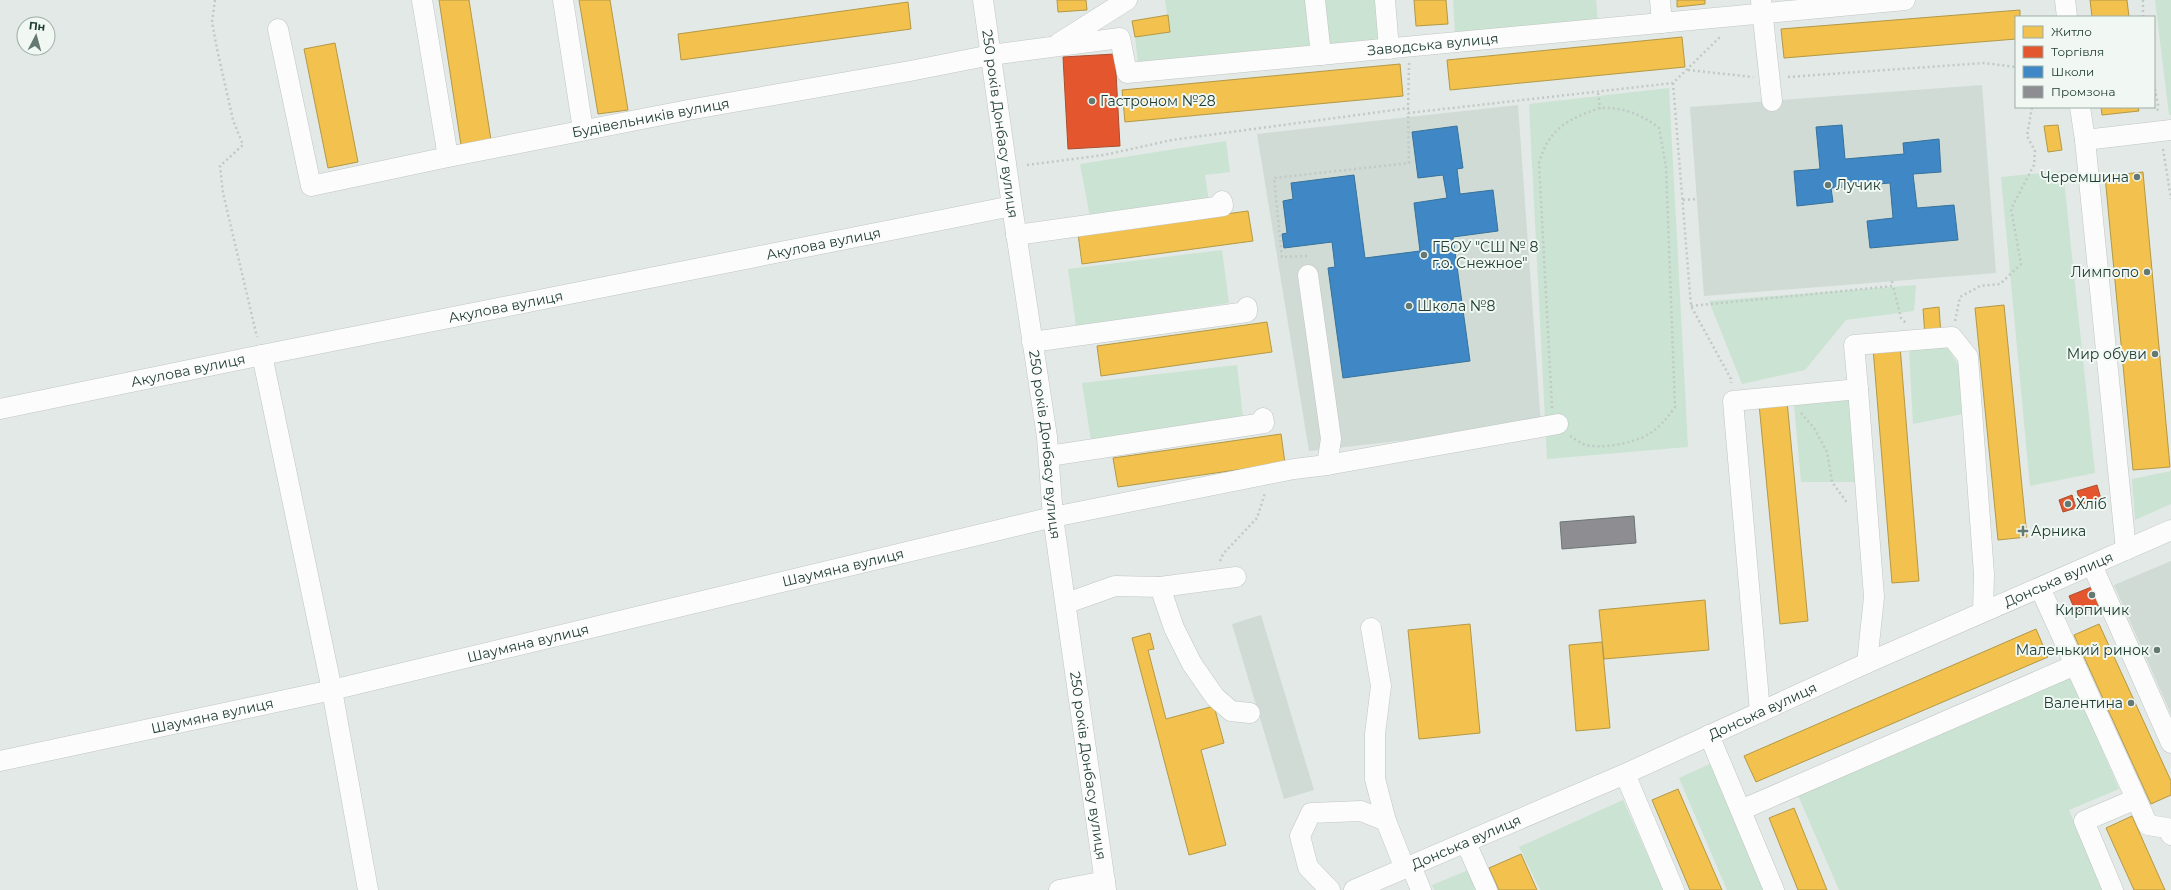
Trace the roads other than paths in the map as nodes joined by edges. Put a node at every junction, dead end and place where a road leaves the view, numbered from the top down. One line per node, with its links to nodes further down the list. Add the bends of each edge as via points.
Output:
1 (422, 0): 23 (street)
2 (563, 0): 21 (street)
3 (983, 0): 16 (street, 250 років Донбасу вулиця)
4 (1127, 0): 14 (street)
5 (1315, 0): 17 (street)
6 (1385, 0): 15 (street)
7 (1660, 0): 12 (street)
8 (1905, 0): 10 (street, Заводська вулиця)
9 (2065, 0): 11 (street)
10 (1762, 7): 12 (street, Заводська вулиця, via 1740,15); 18 (street)
11 (2067, 16)
12 (1662, 23): 15 (street, Заводська вулиця)
13 (278, 29): 23 (street, Будівельників вулиця, via 311,186)
14 (1054, 46): 16 (street, Заводська вулиця); 17 (street, Заводська вулиця, via 1120,38 1127,73)
15 (1399, 48): 17 (street, Заводська вулиця)
16 (991, 55): 21 (street, Будівельників вулиця); 25 (street, 250 років Донбасу вулиця)
17 (1321, 55)
18 (1772, 101)
19 (2080, 108): 22 (street)
20 (2163, 125): 22 (street)
21 (583, 130): 23 (street, Будівельників вулиця)
22 (2085, 140): 39 (street)
23 (448, 157)
24 (1222, 201): 26 (street, via 1223,206)
25 (1012, 206): 26 (street, 250 років Донбасу вулиця); 30 (street, Акулова вулиця)
26 (1016, 235): 29 (street, 250 років Донбасу вулиця)
27 (1308, 275): 36 (street, via 1331,439)
28 (1247, 307): 29 (street, via 1247,312)
29 (1032, 342): 35 (street, 250 років Донбасу вулиця)
30 (262, 355): 32 (street, Акулова вулиця); 49 (street)
31 (1858, 389): 45 (street, via 1854,345 1952,337 1968,357 1984,574); 47 (street, via 1874,596); 50 (street, via 1733,401)
32 (0, 409)
33 (1263, 418): 35 (street, via 1264,423)
34 (1558, 424): 36 (street, Шаумяна вулиця)
35 (1049, 456): 37 (street, 250 років Донбасу вулиця)
36 (1328, 465): 37 (street, Шаумяна вулиця, via 1270,473)
37 (1053, 517): 44 (street, 250 років Донбасу вулиця); 49 (street, Шаумяна вулиця)
38 (2171, 530): 39 (street, Донська вулиця)
39 (2126, 550): 40 (street, Донська вулиця)
40 (2092, 565): 43 (street, Донська вулиця); 53 (street)
41 (1236, 577): 42 (street)
42 (1160, 588): 44 (street, via 1115,586); 51 (street, via 1174,628 1192,664 1215,697 1231,711)
43 (2040, 588): 45 (street, Донська вулиця); 48 (street)
44 (1067, 603): 62 (street, 250 років Донбасу вулиця)
45 (1983, 612): 47 (street, Донська вулиця)
46 (1371, 628): 58 (street, via 1382,686 1375,734 1375,779)
47 (1867, 662): 50 (street, Донська вулиця)
48 (2075, 665): 56 (street); 57 (street)
49 (332, 690): 54 (street, Шаумяна вулиця); 63 (street)
50 (1760, 712): 52 (street, Донська вулиця)
51 (1250, 714)
52 (1709, 735): 55 (street, Донська вулиця); 57 (street)
53 (2171, 743)
54 (0, 761)
55 (1625, 774): 60 (street, Донська вулиця); 69 (street)
56 (2136, 799): 59 (street, via 2148,825 2168,828); 71 (street, via 2084,820)
57 (1741, 810): 70 (street)
58 (1386, 821): 61 (street); 65 (street, via 1361,811 1311,813 1300,836 1308,867)
59 (2171, 835)
60 (1466, 843): 61 (street, Донська вулиця); 68 (street)
61 (1408, 867): 66 (street, Донська вулиця); 67 (street)
62 (1106, 886): 64 (street)
63 (368, 890)
64 (1059, 890)
65 (1330, 890)
66 (1354, 890)
67 (1421, 890)
68 (1487, 890)
69 (1674, 890)
70 (1774, 890)
71 (2113, 890)

